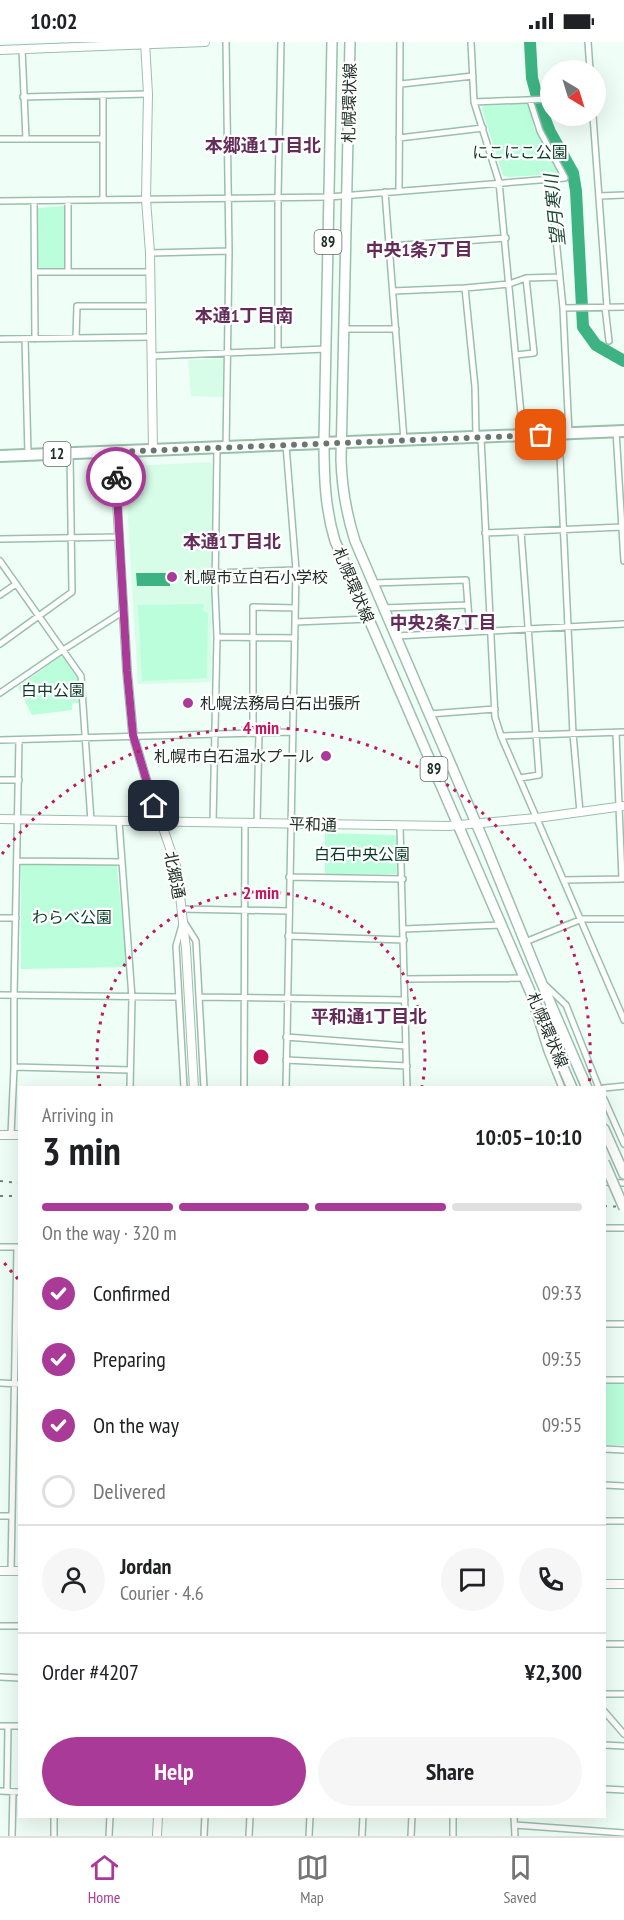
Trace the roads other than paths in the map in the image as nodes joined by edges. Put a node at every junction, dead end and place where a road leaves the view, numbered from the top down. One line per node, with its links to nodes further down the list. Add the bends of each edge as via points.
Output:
1 (205, 42): 9 (street)
2 (226, 42): 36 (street)
3 (281, 42): 37 (street)
4 (332, 42): 34 (main road, 札幌環状線 / 89)
5 (350, 42): 32 (main road, 札幌環状線 / 89)
6 (400, 42): 15 (street)
7 (471, 42): 14 (street)
8 (588, 42): 13 (street)
9 (145, 43): 10 (street); 16 (street)
10 (69, 44): 12 (street)
11 (1, 47): 12 (street)
12 (21, 49): 18 (street)
13 (589, 60)
14 (473, 76): 15 (street); 21 (street)
15 (401, 84): 24 (street)
16 (148, 94): 17 (street); 38 (street)
17 (103, 95): 18 (street); 27 (street)
18 (23, 97): 26 (street)
19 (540, 99): 20 (street)
20 (532, 100): 21 (street); 28 (street, via 540,130 565,178)
21 (474, 102): 23 (street)
22 (594, 126): 35 (street)
23 (483, 128): 24 (street); 29 (street)
24 (399, 138): 30 (street)
25 (0, 139): 26 (street)
26 (26, 139): 27 (street)
27 (103, 139): 40 (street)
28 (550, 179): 29 (street); 50 (street)
29 (499, 182): 30 (street); 43 (street)
30 (399, 191): 31 (street)
31 (385, 192): 32 (street); 44 (street)
32 (346, 195): 34 (street); 59 (main road, 札幌環状線 / 89)
33 (624, 195): 35 (street)
34 (328, 196): 37 (street); 67 (main road, 札幌環状線 / 89)
35 (599, 196): 56 (street)
36 (227, 197): 37 (street); 38 (street); 45 (street)
37 (278, 197): 68 (street)
38 (147, 199): 40 (street); 46 (street)
39 (68, 200): 40 (street); 42 (street); 48 (street)
40 (103, 200)
41 (0, 201): 42 (street)
42 (34, 201): 47 (street)
43 (506, 238): 44 (street); 52 (street)
44 (389, 246): 54 (street)
45 (229, 251): 46 (street); 69 (street)
46 (150, 253): 49 (street)
47 (35, 272): 48 (street); 65 (street)
48 (68, 272): 49 (street)
49 (150, 272): 55 (street)
50 (560, 277): 51 (street); 58 (street)
51 (526, 278): 52 (street); 70 (street, via 534,353)
52 (509, 284): 53 (street); 70 (street)
53 (465, 288): 54 (street); 75 (street)
54 (393, 291): 60 (street)
55 (151, 306): 61 (street); 62 (street, via 76,306)
56 (606, 307): 57 (street); 58 (street); 66 (street)
57 (624, 307)
58 (563, 308): 73 (street)
59 (344, 329): 60 (street); 78 (main road, 札幌環状線 / 89)
60 (396, 330): 76 (street)
61 (151, 337): 62 (street); 71 (street)
62 (76, 338): 65 (street)
63 (0, 339): 64 (street)
64 (25, 339): 65 (street); 84 (street)
65 (35, 339)
66 (609, 341)
67 (326, 349): 68 (street); 77 (main road, 札幌環状線 / 89)
68 (278, 351): 69 (street)
69 (229, 353): 71 (street); 80 (street)
70 (516, 355): 74 (street)
71 (152, 356): 81 (street)
72 (620, 431): 73 (highway, 12); 86 (street)
73 (564, 434): 74 (highway, 12); 87 (street)
74 (523, 435): 75 (highway, 12)
75 (479, 438): 76 (highway, 12); 89 (street)
76 (405, 440): 78 (highway, 12)
77 (324, 442): 78 (highway, 12); 79 (highway, 12); 105 (main road, 札幌環状線 / 89, via 327,514)
78 (342, 442): 97 (main road, 札幌環状線 / 89, via 346,514)
79 (286, 445): 80 (highway, 12); 95 (street)
80 (222, 448): 81 (highway, 12); 96 (street)
81 (153, 451): 82 (highway, 12)
82 (114, 452): 83 (highway, 12); 90 (street, 北郷通)
83 (70, 454): 84 (highway, 12); 91 (street)
84 (28, 455): 85 (highway, 12)
85 (0, 456)
86 (622, 527): 87 (street); 94 (street)
87 (565, 529): 88 (street); 108 (street)
88 (521, 532): 89 (street); 109 (street)
89 (485, 533): 110 (street)
90 (119, 537): 91 (street); 103 (street, 北郷通)
91 (71, 538): 92 (street); 104 (street, via 72,592)
92 (0, 539)
93 (0, 561): 98 (street)
94 (624, 561)
95 (296, 570): 96 (street); 101 (street)
96 (215, 573): 113 (street)
97 (373, 583): 100 (street, via 466,580); 102 (main road, 札幌環状線 / 89)
98 (16, 584): 99 (street); 104 (street)
99 (0, 595)
100 (468, 605): 102 (street); 111 (street)
101 (295, 608): 106 (street); 115 (street, via 254,608)
102 (383, 608): 112 (main road, 札幌環状線 / 89)
103 (124, 611): 117 (street); 127 (street, 北郷通)
104 (39, 616): 116 (street); 117 (street)
105 (369, 620): 106 (street); 149 (main road, 札幌環状線 / 89)
106 (296, 622): 114 (street)
107 (624, 624): 108 (street)
108 (569, 627): 109 (street); 126 (street)
109 (529, 629): 110 (street); 128 (street)
110 (490, 631): 111 (street); 119 (street)
111 (470, 632): 112 (street)
112 (396, 636): 120 (main road, 札幌環状線 / 89)
113 (217, 637): 115 (street); 124 (street)
114 (295, 638): 115 (street); 122 (street)
115 (254, 639): 121 (street)
116 (0, 644)
117 (63, 650): 118 (street); 130 (street, via 82,681)
118 (0, 693)
119 (495, 709): 120 (street); 129 (street)
120 (429, 714): 148 (main road, 札幌環状線 / 89)
121 (256, 732): 122 (street); 124 (street); 146 (street)
122 (292, 732): 147 (street)
123 (624, 732): 125 (street)
124 (214, 733): 127 (street); 144 (street)
125 (616, 733): 126 (street); 136 (street)
126 (573, 734): 128 (street); 137 (street)
127 (133, 735): 130 (street); 143 (street, 北郷通)
128 (535, 735): 129 (street); 133 (street, via 539,775)
129 (501, 736): 133 (street)
130 (87, 738): 132 (street); 141 (street)
131 (0, 740): 132 (street)
132 (20, 740): 135 (street)
133 (520, 778): 138 (street)
134 (0, 780): 135 (street)
135 (19, 780): 140 (street)
136 (622, 806): 137 (street, 平和通); 155 (street, via 622,879)
137 (580, 812): 138 (street, 平和通)
138 (537, 818): 148 (street, 平和通); 155 (street)
139 (0, 819): 140 (street, 平和通)
140 (18, 819): 141 (street, 平和通); 151 (street)
141 (91, 821): 142 (street, 平和通)
142 (119, 821): 143 (street, 平和通); 152 (street)
143 (161, 822): 144 (street, 平和通); 156 (street, 北郷通, via 177,869)
144 (213, 822): 145 (street, 平和通)
145 (245, 823): 146 (street, 平和通); 157 (street)
146 (257, 823): 147 (street, 平和通)
147 (290, 824): 150 (street, 平和通); 153 (street)
148 (477, 824): 149 (street, 平和通); 168 (main road, 札幌環状線 / 89)
149 (458, 826): 150 (street, 平和通); 164 (main road, 札幌環状線 / 89)
150 (400, 827): 154 (street)
151 (18, 861): 152 (street); 160 (street)
152 (122, 862): 177 (street)
153 (289, 877): 154 (street); 158 (street)
154 (403, 879): 165 (street)
155 (564, 880): 161 (street)
156 (182, 909): 157 (street); 163 (street, 北郷通)
157 (246, 909): 158 (street); 178 (street)
158 (288, 910): 166 (street)
159 (0, 918): 160 (street)
160 (16, 918): 174 (street)
161 (582, 919): 162 (street); 168 (street); 181 (street)
162 (624, 919)
163 (183, 921): 175 (street, via 176,946); 176 (street, via 196,941); 190 (street, 北郷通)
164 (501, 925): 165 (street); 169 (main road, 札幌環状線 / 89)
165 (404, 928): 167 (street)
166 (288, 936): 167 (street); 179 (street)
167 (404, 940): 170 (street)
168 (525, 942): 171 (main road, 札幌環状線 / 89)
169 (525, 978): 170 (street); 172 (main road, 札幌環状線 / 89)
170 (405, 979): 180 (street)
171 (540, 979): 197 (main road, 札幌環状線 / 89); 198 (street, via 566,1005)
172 (531, 990): 195 (street, via 536,1019); 196 (main road, 札幌環状線 / 89)
173 (0, 996): 174 (street)
174 (14, 996): 177 (street); 186 (street)
175 (179, 997): 177 (street); 189 (street)
176 (200, 997): 178 (street); 191 (street)
177 (132, 998): 187 (street)
178 (245, 998): 179 (street); 192 (street)
179 (287, 998): 180 (street); 182 (street)
180 (405, 1000): 183 (street)
181 (624, 1020)
182 (286, 1037): 183 (street); 184 (street)
183 (406, 1046): 185 (street)
184 (286, 1059): 185 (street); 193 (street)
185 (406, 1066): 194 (street)
186 (14, 1067): 187 (street); 204 (street)
187 (130, 1070): 188 (street)
188 (130, 1086)
189 (184, 1086)
190 (194, 1086)
191 (204, 1086)
192 (244, 1086)
193 (286, 1086)
194 (407, 1086)
195 (561, 1086)
196 (571, 1086)
197 (586, 1086)
198 (598, 1086)
199 (624, 1086): 200 (street)
200 (606, 1088)
201 (606, 1104): 206 (street)
202 (606, 1134): 208 (main road)
203 (0, 1135): 204 (street)
204 (10, 1135): 205 (street)
205 (18, 1135)
206 (624, 1144)
207 (606, 1167): 211 (main road, bridge)
208 (624, 1174)
209 (606, 1182): 210 (street)
210 (624, 1183)
211 (624, 1208)
212 (606, 1228): 213 (street)
213 (624, 1228)
214 (0, 1247): 215 (street)
215 (18, 1247): 221 (street)
216 (606, 1324): 217 (street)
217 (624, 1324)
218 (606, 1380): 219 (street)
219 (624, 1380)
220 (0, 1383): 221 (street)
221 (17, 1384): 224 (street)
222 (606, 1449): 223 (street)
223 (624, 1450)
224 (16, 1468): 228 (street)
225 (606, 1485): 226 (street)
226 (624, 1486)
227 (0, 1515): 228 (street)
228 (12, 1516): 232 (street)
229 (606, 1521): 230 (street)
230 (624, 1521)
231 (0, 1571): 232 (street)
232 (10, 1571): 233 (street)
233 (18, 1571)
234 (606, 1584): 235 (street)
235 (624, 1584)
236 (0, 1626): 237 (street)
237 (18, 1626)
238 (606, 1644): 239 (street)
239 (624, 1644)
240 (0, 1677): 241 (street)
241 (18, 1678)
242 (606, 1694): 243 (street)
243 (624, 1694)
244 (606, 1713): 248 (street)
245 (0, 1726): 246 (street)
246 (8, 1726): 247 (street); 253 (street)
247 (18, 1726)
248 (624, 1734)
249 (606, 1745): 250 (street)
250 (624, 1746)
251 (606, 1789): 252 (street)
252 (624, 1790)
253 (10, 1791): 266 (street)
254 (54, 1818): 267 (street)
255 (110, 1818): 268 (street)
256 (158, 1818): 269 (street)
257 (205, 1818): 270 (street)
258 (250, 1818): 271 (street)
259 (310, 1818): 272 (street)
260 (363, 1818): 273 (street)
261 (412, 1818): 274 (street)
262 (453, 1818): 275 (street)
263 (514, 1818): 264 (street)
264 (515, 1825): 265 (street); 276 (street)
265 (624, 1833)
266 (12, 1836)
267 (54, 1836)
268 (109, 1836)
269 (157, 1836)
270 (204, 1836)
271 (249, 1836)
272 (309, 1836)
273 (362, 1836)
274 (411, 1836)
275 (453, 1836)
276 (515, 1836)

